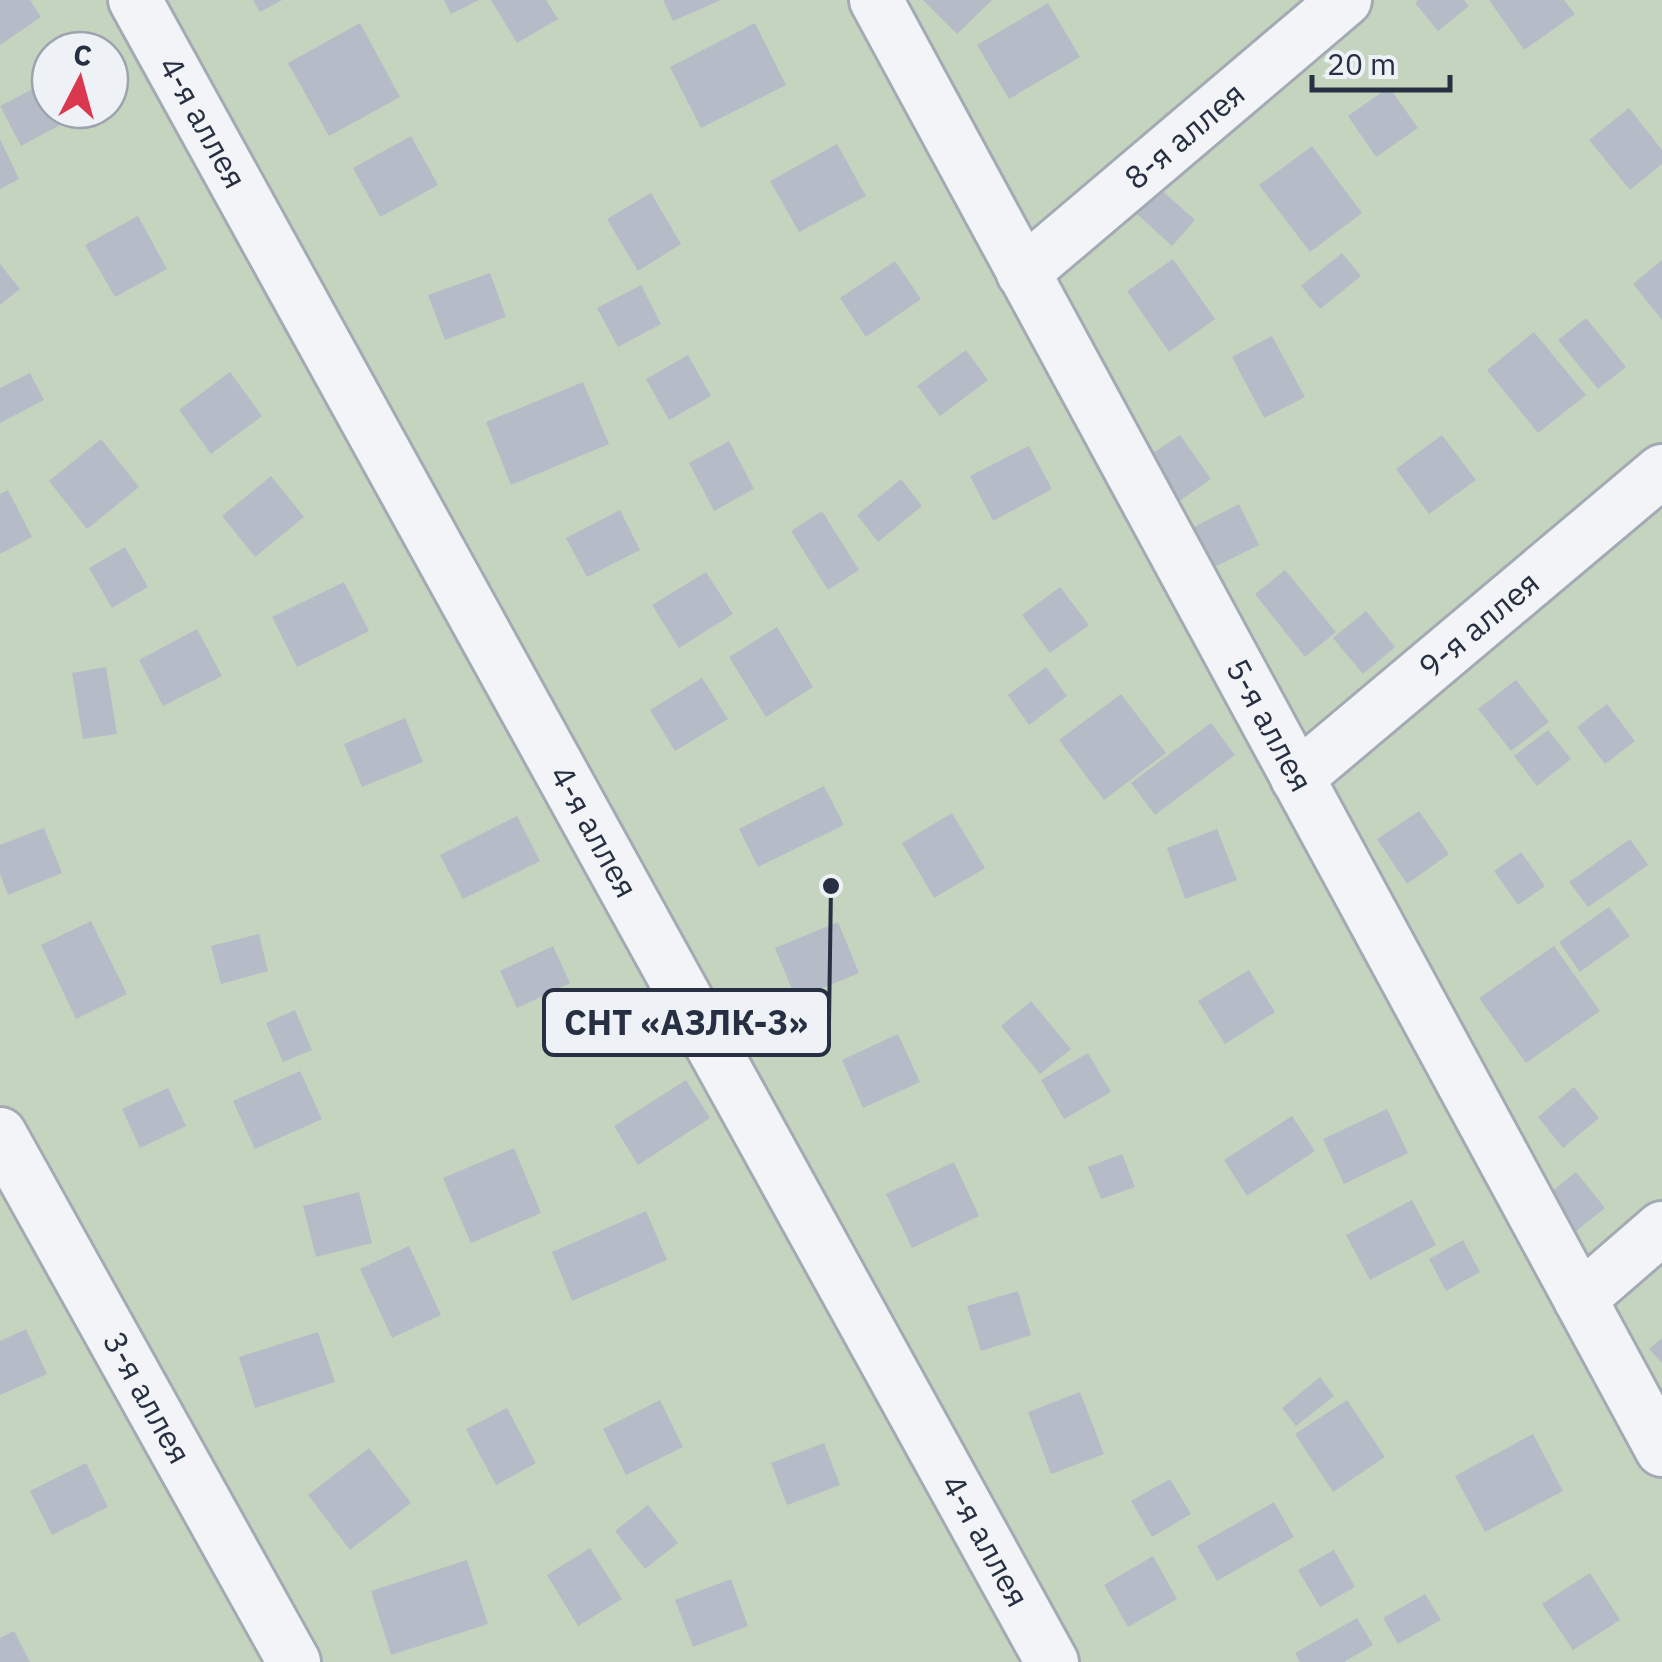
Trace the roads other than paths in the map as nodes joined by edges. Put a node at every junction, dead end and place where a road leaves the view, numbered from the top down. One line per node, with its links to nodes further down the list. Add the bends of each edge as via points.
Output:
1 (135, 0): 12 (street, 4-я аллея)
2 (876, 0): 4 (street, 5-я аллея)
3 (1345, 0): 4 (street, 8-я аллея)
4 (1023, 273): 6 (street, 5-я аллея)
5 (1662, 472): 6 (street, 9-я аллея)
6 (1298, 778): 9 (street, 5-я аллея)
7 (0, 1134): 11 (street, 3-я аллея)
8 (1662, 1228): 9 (street)
9 (1580, 1299): 10 (street, 5-я аллея)
10 (1662, 1450)
11 (294, 1662)
12 (1052, 1662)

